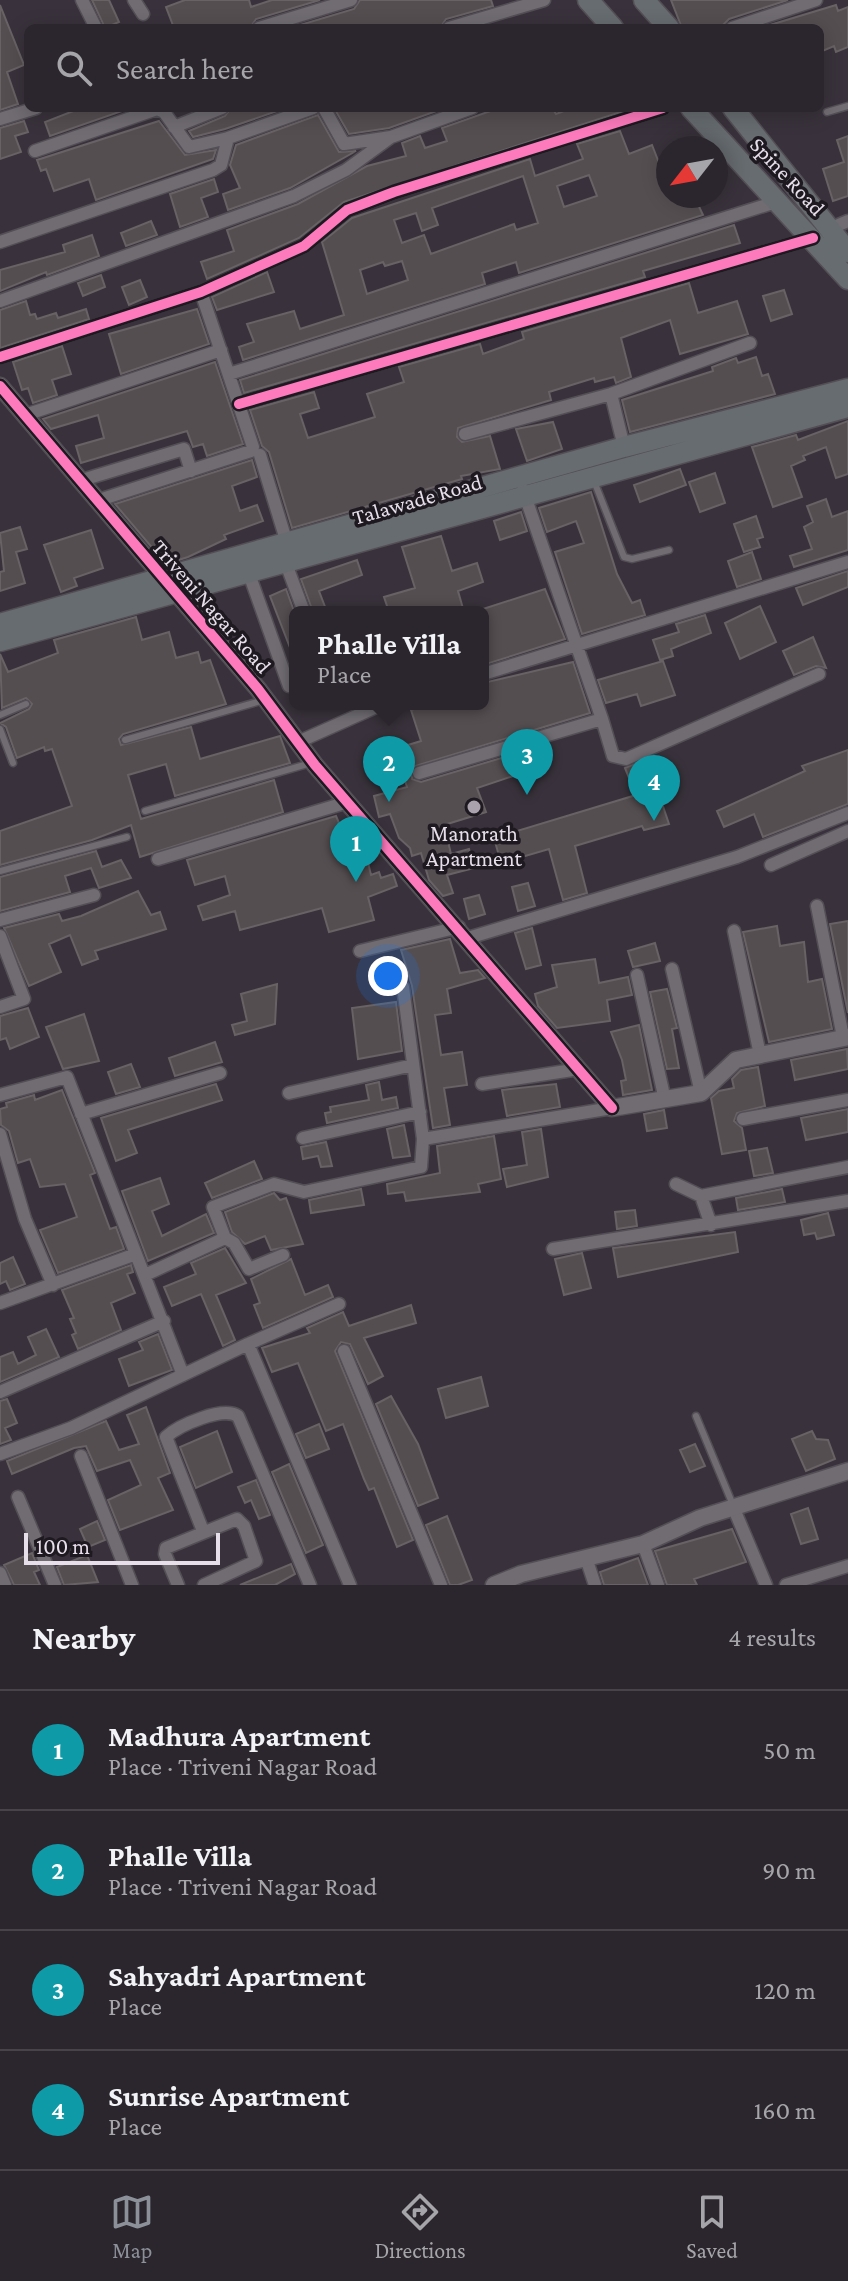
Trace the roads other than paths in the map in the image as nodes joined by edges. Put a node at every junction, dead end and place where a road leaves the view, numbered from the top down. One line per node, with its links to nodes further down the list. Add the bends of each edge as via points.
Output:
1 (82, 0): 9 (street)
2 (134, 0): 8 (street)
3 (351, 0): 10 (street)
4 (544, 0): 11 (street)
5 (588, 0): 12 (main road)
6 (644, 0): 13 (main road)
7 (816, 0): 14 (street)
8 (143, 14)
9 (94, 24)
10 (272, 24)
11 (463, 24)
12 (609, 24)
13 (665, 24)
14 (744, 24)
15 (848, 106): 26 (lane)
16 (24, 112): 27 (street)
17 (148, 112): 31 (street)
18 (164, 112): 28 (street)
19 (212, 112): 28 (street)
20 (302, 112): 30 (street)
21 (326, 112): 29 (street, via 344,144)
22 (461, 112): 29 (street)
23 (650, 112): 37 (street, via 347,210 304,246)
24 (695, 112): 32 (main road, Spine Road)
25 (736, 112): 33 (main road, Spine Road)
26 (827, 112)
27 (0, 119)
28 (174, 127): 30 (street, via 189,147)
29 (391, 137): 38 (street, via 346,170 294,196)
30 (228, 138): 34 (street, via 221,165 213,170)
31 (35, 151)
32 (780, 201): 33 (main road, Spine Road); 42 (street)
33 (830, 229): 35 (main road, Spine Road); 36 (main road, Spine Road); 46 (street)
34 (0, 242)
35 (848, 252)
36 (848, 279)
37 (201, 292): 40 (street); 41 (street)
38 (0, 301)
39 (750, 343): 45 (street)
40 (221, 350): 42 (street); 48 (street)
41 (0, 357)
42 (229, 374): 46 (street)
43 (0, 386): 48 (street, Triveni Nagar Road)
44 (848, 389): 50 (main road, Talawade Road)
45 (611, 394): 49 (street); 50 (street)
46 (239, 404): 52 (street, via 251,451)
47 (848, 407): 53 (main road, Talawade Road)
48 (25, 415): 54 (street, Triveni Nagar Road)
49 (465, 434)
50 (624, 447): 55 (main road, Talawade Road)
51 (260, 455): 58 (street)
52 (191, 471): 54 (street, via 184,449); 56 (street)
53 (591, 475): 55 (main road, Talawade Road); 57 (lane, via 624,557)
54 (79, 481): 56 (street, Triveni Nagar Road)
55 (522, 485): 58 (main road, Talawade Road); 65 (street)
56 (96, 501): 61 (street, Triveni Nagar Road)
57 (669, 550)
58 (286, 552): 60 (main road, Talawade Road); 61 (main road, Talawade Road); 62 (street)
59 (848, 562): 65 (street)
60 (248, 571): 61 (main road, Talawade Road); 68 (street)
61 (168, 584): 63 (main road, Talawade Road); 64 (main road, Talawade Road); 69 (street, Triveni Nagar Road)
62 (302, 606)
63 (0, 624)
64 (0, 641)
65 (577, 646): 66 (street); 73 (street)
66 (489, 672)
67 (819, 674): 73 (street, via 626,759 613,756)
68 (289, 686)
69 (266, 700): 75 (lane); 76 (street, Triveni Nagar Road)
70 (26, 704): 72 (lane)
71 (370, 710): 76 (street)
72 (0, 715)
73 (602, 719): 79 (street)
74 (0, 729): 78 (lane)
75 (125, 740)
76 (298, 742): 77 (street, Triveni Nagar Road)
77 (313, 762): 80 (street, Triveni Nagar Road); 81 (lane)
78 (13, 763)
79 (419, 773)
80 (348, 802): 85 (street); 92 (street, Triveni Nagar Road)
81 (145, 811)
82 (848, 813): 92 (street, via 737,857)
83 (848, 831): 86 (street)
84 (127, 837): 87 (lane)
85 (158, 859)
86 (771, 865)
87 (0, 871)
88 (94, 895): 90 (street)
89 (817, 906): 99 (street)
90 (0, 920)
91 (734, 931): 100 (street)
92 (463, 933): 94 (street); 102 (street, Triveni Nagar Road)
93 (0, 936): 98 (street, via 24,999)
94 (360, 951)
95 (672, 969): 106 (street)
96 (637, 975): 108 (street)
97 (403, 987): 101 (street)
98 (0, 1007)
99 (846, 1037): 100 (street)
100 (760, 1055): 106 (street, via 736,1060)
101 (413, 1065): 105 (street); 111 (street)
102 (579, 1069): 104 (street); 110 (street, Triveni Nagar Road)
103 (220, 1073): 112 (street)
104 (482, 1084)
105 (289, 1093)
106 (701, 1093): 108 (street)
107 (0, 1095): 112 (street, via 67,1077)
108 (665, 1100): 110 (street)
109 (848, 1100): 113 (street)
110 (612, 1108): 116 (street)
111 (420, 1112): 115 (street); 116 (street)
112 (81, 1114): 124 (street)
113 (743, 1119)
114 (0, 1134): 127 (street, via 25,1219)
115 (303, 1138)
116 (423, 1139): 122 (street, via 421,1167 304,1192 274,1184 213,1207)
117 (848, 1167): 119 (street)
118 (676, 1184): 119 (street)
119 (701, 1196): 121 (street)
120 (848, 1201): 121 (street)
121 (711, 1225): 123 (street)
122 (225, 1238): 125 (street, via 234,1243 249,1269); 126 (street)
123 (553, 1249)
124 (136, 1254): 126 (street); 127 (street)
125 (283, 1255)
126 (145, 1275): 130 (street)
127 (53, 1285): 128 (street)
128 (0, 1303)
129 (339, 1304): 131 (street)
130 (164, 1321): 133 (street); 134 (street)
131 (248, 1344): 133 (street); 154 (street)
132 (344, 1351): 155 (street)
133 (183, 1375): 136 (street, via 71,1428)
134 (0, 1392)
135 (696, 1416): 140 (lane)
136 (0, 1454)
137 (81, 1456): 150 (street)
138 (848, 1471): 140 (street)
139 (18, 1497): 149 (street)
140 (734, 1509): 142 (street); 159 (street)
141 (203, 1531): 147 (street, via 237,1519 256,1558); 151 (street, via 164,1551); 153 (street, via 166,1437 233,1412 267,1477)
142 (643, 1544): 143 (street); 158 (street)
143 (586, 1558): 146 (street); 157 (street)
144 (848, 1566): 160 (street)
145 (0, 1573): 148 (street)
146 (523, 1580): 156 (street)
147 (220, 1582): 152 (street)
148 (5, 1585)
149 (55, 1585)
150 (132, 1585)
151 (178, 1585)
152 (204, 1585)
153 (310, 1585)
154 (350, 1585)
155 (441, 1585)
156 (494, 1585)
157 (595, 1585)
158 (658, 1585)
159 (766, 1585)
160 (786, 1585)

